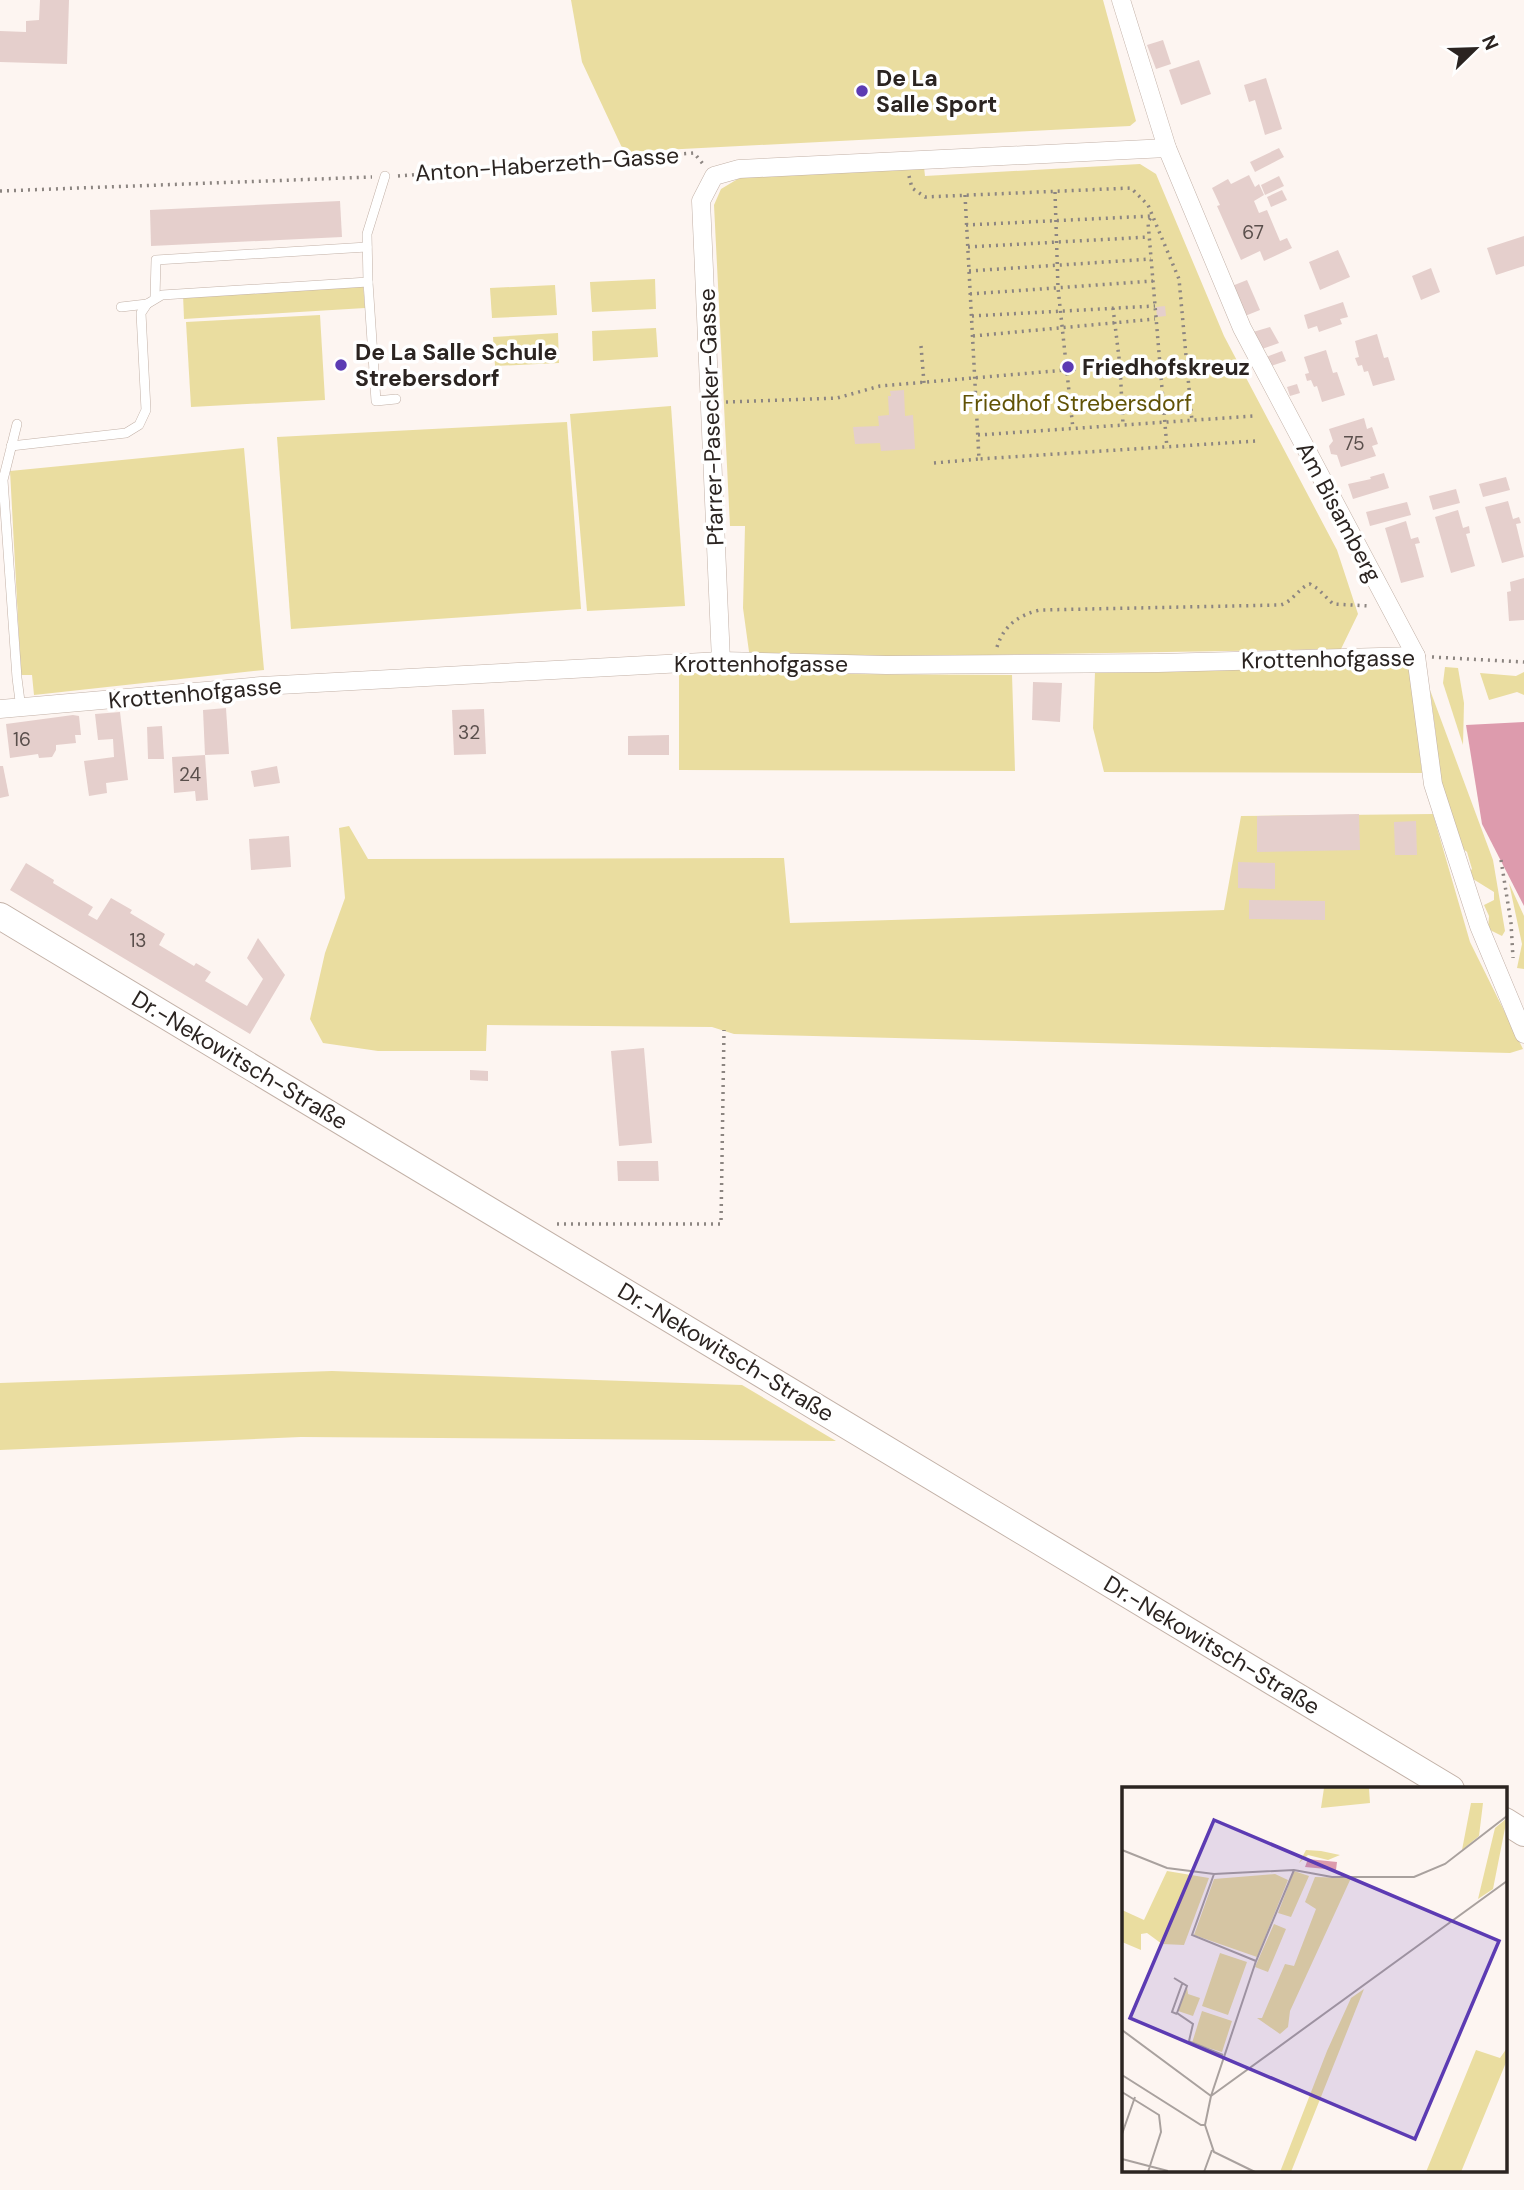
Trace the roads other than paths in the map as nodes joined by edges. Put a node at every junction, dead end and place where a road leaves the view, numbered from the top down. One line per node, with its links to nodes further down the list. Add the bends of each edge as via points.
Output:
1 (1121, 0): 2 (street, Am Bisamberg)
2 (1167, 148): 11 (street, Am Bisamberg, via 1242,328); 12 (street, Pfarrer-Pasecker-Gasse, via 739,169 714,176 701,201)
3 (386, 177): 4 (lane)
4 (367, 247): 5 (lane); 6 (lane, via 156,260)
5 (368, 282): 6 (lane, via 162,295); 8 (lane, via 376,401)
6 (151, 301): 7 (lane); 10 (lane, via 141,313 146,410 139,425 126,433)
7 (121, 307)
8 (396, 399)
9 (17, 424): 10 (lane)
10 (11, 446): 14 (lane, via 4,480)
11 (1416, 656): 12 (street, Krottenhofgasse, via 886,665); 16 (street, Am Bisamberg, via 1433,784 1479,926)
12 (720, 661): 14 (street, Krottenhofgasse, via 274,685)
13 (0, 709): 14 (street, Krottenhofgasse)
14 (21, 709)
15 (0, 916): 17 (main road, Dr.-Nekowitsch-Straße)
16 (1524, 1034)
17 (1448, 1787)
18 (1506, 1822): 19 (main road)
19 (1524, 1833)

